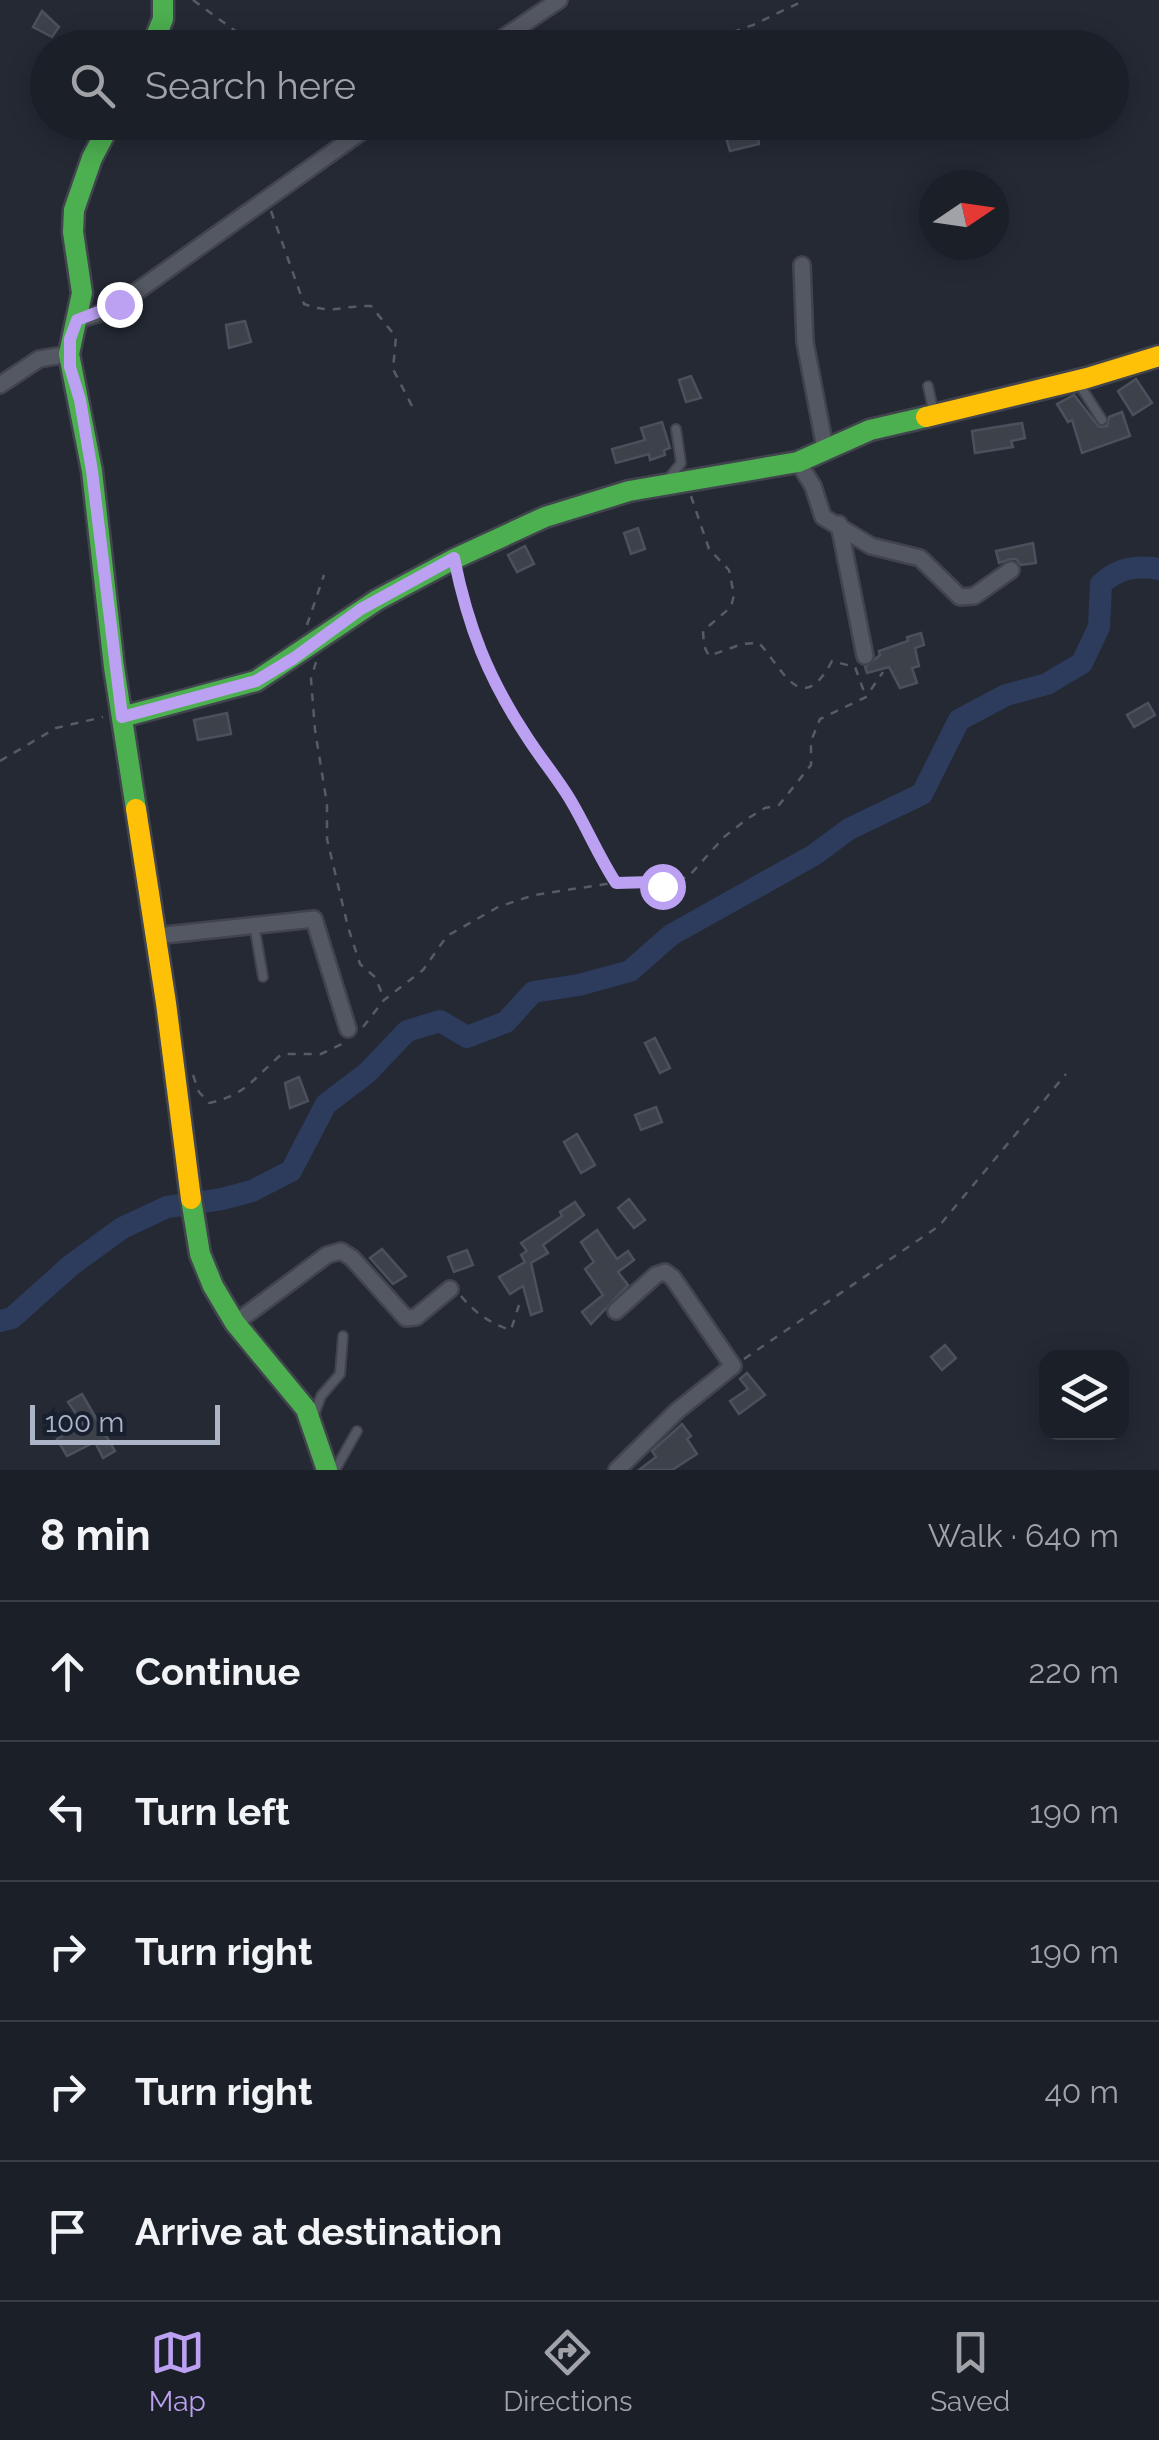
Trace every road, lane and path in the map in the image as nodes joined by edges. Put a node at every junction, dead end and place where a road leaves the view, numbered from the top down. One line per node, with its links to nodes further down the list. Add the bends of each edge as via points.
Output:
1 (163, 0): 5 (street)
2 (193, 0): 6 (path)
3 (558, 0): 7 (street)
4 (805, 0): 8 (path)
5 (158, 30)
6 (234, 30)
7 (514, 30)
8 (741, 30)
9 (102, 140): 13 (street, via 74,210 82,293)
10 (351, 140): 11 (street)
11 (267, 200): 13 (street, via 119,304); 19 (path, via 304,304 327,312 371,306 396,338 393,369)
12 (802, 265): 23 (street, via 805,342)
13 (77, 320): 14 (street)
14 (69, 354): 17 (street, via 40,359); 34 (street, via 92,471)
15 (1159, 356): 16 (street)
16 (1077, 380): 20 (street); 21 (lane)
17 (0, 385)
18 (928, 386): 20 (lane)
19 (413, 408)
20 (934, 414): 23 (street)
21 (1102, 420)
22 (676, 429): 25 (lane, via 682,463)
23 (825, 448): 24 (street)
24 (798, 462): 25 (street); 26 (street, via 821,513)
25 (674, 483): 27 (street, via 545,517); 33 (path, via 709,549 729,570 731,606 702,631 709,656 759,643 780,674 802,688 832,661 841,662 855,667)
26 (838, 524): 28 (street, via 870,546 920,558 960,597 974,596); 31 (street)
27 (454, 558): 30 (street, via 361,609); 36 (path, via 479,653)
28 (1011, 570)
29 (324, 574): 30 (path, via 306,626)
30 (312, 646): 34 (street, via 242,687); 40 (path, via 327,839 360,964)
31 (866, 656)
32 (883, 672): 33 (path)
33 (866, 697): 36 (path, via 820,719 811,765 793,788 778,805 724,836 689,876 662,886)
34 (122, 717): 35 (path, via 56,728); 38 (street)
35 (0, 761)
36 (616, 883): 40 (path, via 534,894 498,907 447,936 423,970)
37 (254, 924): 38 (street); 39 (lane); 41 (street, via 314,919)
38 (156, 936): 47 (street, via 193,1218 205,1269)
39 (264, 976)
40 (384, 1000): 42 (path, via 343,1044 321,1054 282,1054 229,1098 209,1103)
41 (348, 1029)
42 (192, 1074)
43 (1066, 1074): 49 (path, via 939,1226)
44 (450, 1288): 45 (path, via 472,1310 511,1330); 47 (street, via 406,1318 347,1253 334,1252)
45 (519, 1305)
46 (616, 1312): 49 (street, via 665,1272)
47 (236, 1323): 50 (street)
48 (343, 1336): 50 (lane, via 340,1374 321,1396)
49 (733, 1366): 54 (street)
50 (312, 1421): 52 (street)
51 (357, 1431): 53 (lane)
52 (327, 1470)
53 (335, 1470)
54 (617, 1470)

